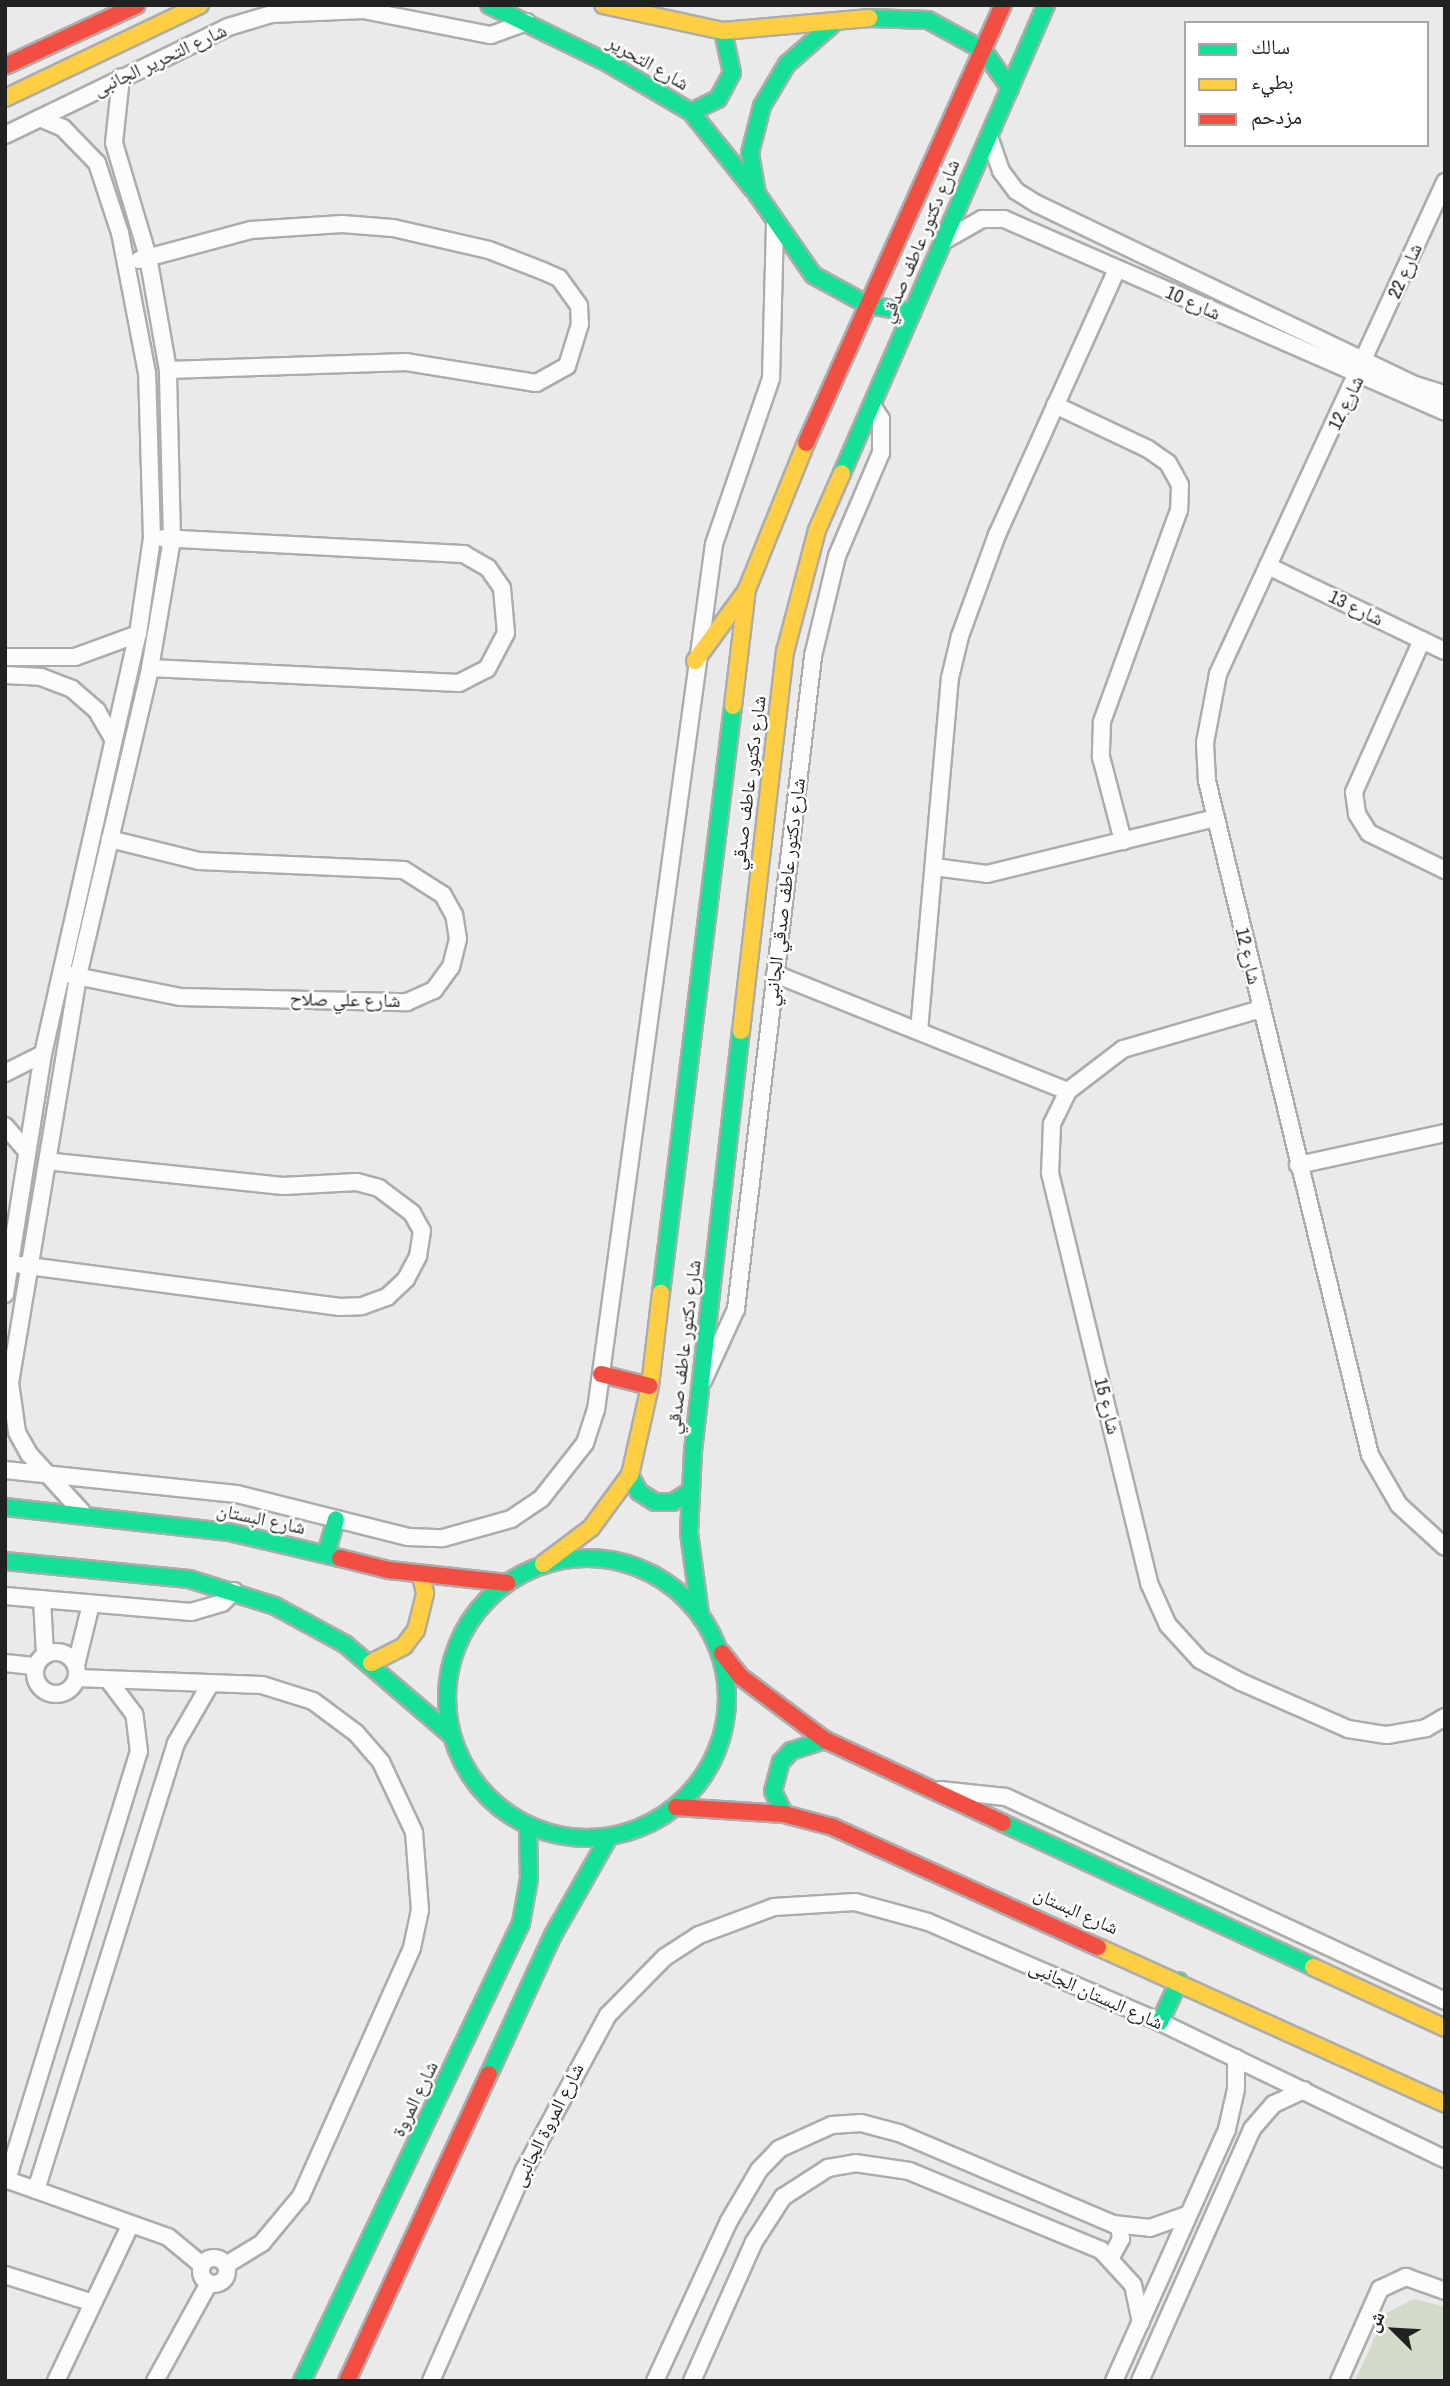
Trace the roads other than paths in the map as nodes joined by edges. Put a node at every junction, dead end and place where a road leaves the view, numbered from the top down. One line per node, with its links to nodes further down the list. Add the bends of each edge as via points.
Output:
1 (136, 5): 14 (street)
2 (200, 5): 17 (street)
3 (489, 5): 10 (street, شارع التحرير)
4 (603, 5): 12 (street, شارع التحرير)
5 (893, 5): 9 (street)
6 (1003, 5): 13 (street, شارع دكتور عاطف صدقي)
7 (1054, 5): 8 (street)
8 (1043, 11): 16 (street, شارع دكتور عاطف صدقي)
9 (866, 18): 11 (street, شارع التحرير); 13 (street, via 928,20)
10 (527, 22): 15 (street, شارع التحرير الجانبى, via 491,35 363,10 272,14 228,27); 18 (street, شارع التحرير)
11 (835, 22): 12 (street, شارع التحرير); 23 (street, via 788,64 762,106 750,153)
12 (723, 31): 18 (street, via 730,44 732,73 718,99)
13 (983, 50): 16 (street); 29 (street, شارع دكتور عاطف صدقي)
14 (5, 66)
15 (121, 77): 19 (street, شارع التحرير الجانبى); 26 (street, via 114,143)
16 (1010, 88): 21 (street, شارع دكتور عاطف صدقي)
17 (5, 98)
18 (691, 112): 23 (street, شارع التحرير)
19 (40, 118): 20 (street, شارع التحرير الجانبى); 27 (street, via 63,128 97,163)
20 (5, 135)
21 (989, 135): 25 (street, شارع دكتور عاطف صدقي); 31 (street, شارع 10, via 1001,171 1016,191 1037,204)
22 (1445, 182): 31 (street, شارع 22)
23 (757, 194): 24 (street)
24 (775, 225): 29 (street, via 813,275); 46 (street, via 771,378 714,544)
25 (942, 243): 28 (street, شارع 10, via 982,219 1004,219); 30 (street, شارع دكتور عاطف صدقي)
26 (148, 257): 27 (street); 32 (street); 32 (street, via 251,230 342,224 393,228 489,250 543,271 559,278 579,306 580,324 567,366 536,383 407,362)
27 (127, 265): 38 (street, via 147,373)
28 (1117, 268): 33 (street, شارع 10); 36 (street)
29 (868, 305): 30 (street); 41 (street, شارع دكتور عاطف صدقي)
30 (912, 312): 35 (street, شارع دكتور عاطف صدقي)
31 (1366, 361): 33 (street, شارع 12); 34 (street, شارع 10)
32 (168, 370): 39 (street)
33 (1358, 377): 37 (street, شارع 10); 40 (street, شارع 12)
34 (1445, 394)
35 (872, 405): 56 (street, شارع دكتور عاطف صدقي الجانبي, via 881,419 881,453 837,556 818,622); 72 (street, شارع دكتور عاطف صدقي, via 817,530 785,652)
36 (1055, 405): 52 (street, via 1148,449 1168,463 1180,485 1178,510 1102,722 1101,757); 53 (street, via 997,535 960,636 950,678)
37 (1445, 412)
38 (152, 538): 39 (street); 42 (street)
39 (172, 538): 47 (street); 47 (street, via 464,554 488,568 502,588 506,633 487,669 459,683)
40 (1268, 566): 43 (street, شارع 13); 50 (street, شارع 12, via 1209,705 1207,781)
41 (747, 589): 46 (street); 73 (street, شارع دكتور عاطف صدقي)
42 (138, 634): 45 (street, via 75,657); 49 (street)
43 (1422, 640): 44 (street, شارع 13); 54 (street, via 1354,792 1357,814 1369,832)
44 (1445, 651)
45 (5, 657)
46 (695, 662): 71 (street)
47 (150, 668): 51 (street)
48 (5, 675): 49 (street, via 41,677 72,689 97,711)
49 (113, 739): 55 (street)
50 (1216, 818): 52 (street); 58 (street, شارع 12)
51 (110, 839): 57 (street); 57 (street, شارع علي صلاح, via 199,861 317,870 404,870 443,895 458,939 452,967 433,990 407,1002 180,997)
52 (1122, 841): 53 (street, via 987,874)
53 (934, 867): 59 (street)
54 (1445, 870)
55 (60, 972): 57 (street, شارع علي صلاح); 60 (street)
56 (775, 974): 59 (street); 72 (street, شارع دكتور عاطف صدقي الجانبي, via 736,1309 728,1336)
57 (78, 976): 66 (street)
58 (1261, 1009): 62 (street, شارع 15, via 1133,1044 1093,1068); 67 (street, شارع 12)
59 (919, 1031): 62 (street)
60 (43, 1054): 61 (street); 65 (street)
61 (5, 1073)
62 (1068, 1091): 99 (street, شارع 15, via 1052,1124 1050,1173 1149,1583 1168,1625 1200,1660 1348,1729 1387,1735 1426,1728)
63 (5, 1126): 65 (street)
64 (1445, 1133): 67 (street)
65 (25, 1149): 68 (street)
66 (47, 1161): 69 (street); 69 (street, via 283,1186 357,1182 379,1188 412,1213 422,1231 418,1256 406,1279 387,1297 362,1306 338,1307)
67 (1298, 1165): 81 (street, شارع 12, via 1370,1455 1399,1505)
68 (9, 1263): 69 (street); 70 (street)
69 (30, 1266): 75 (street, via 11,1408 17,1432)
70 (5, 1294)
71 (601, 1374): 73 (street); 80 (street, via 584,1443 541,1499 512,1519 443,1538 408,1536)
72 (701, 1384): 77 (street, شارع دكتور عاطف صدقي)
73 (650, 1385): 76 (street, شارع دكتور عاطف صدقي)
74 (5, 1470): 75 (street)
75 (46, 1472): 79 (street); 80 (street, via 237,1494)
76 (630, 1475): 77 (street, via 639,1492 655,1502 674,1502); 84 (street, شارع دكتور عاطف صدقي, via 591,1528)
77 (689, 1492): 91 (street, شارع دكتور عاطف صدقي)
78 (5, 1507): 79 (street, شارع البستان)
79 (82, 1512): 82 (street, شارع البستان, via 229,1532)
80 (336, 1519): 82 (street)
81 (1445, 1547)
82 (326, 1554): 85 (street, شارع البستان)
83 (5, 1561): 87 (street, via 143,1572)
84 (543, 1564): 86 (street); 91 (street, via 578,1557 613,1559 646,1570 676,1588)
85 (421, 1574): 86 (street, شارع البستان); 95 (street, via 425,1594 416,1630 404,1646)
86 (507, 1583): 100 (street, via 476,1612 455,1650 447,1692)
87 (234, 1591): 90 (street, via 222,1603 191,1612); 95 (street, via 314,1625)
88 (5, 1596): 89 (street)
89 (42, 1599): 90 (street); 93 (street)
90 (91, 1604): 96 (street)
91 (700, 1614): 92 (street)
92 (719, 1650): 101 (street, via 741,1677); 103 (street, via 727,1693 722,1735 705,1775)
93 (40, 1661): 94 (street); 96 (street, via 63,1653); 96 (street, via 38,1685 54,1694 66,1692)
94 (5, 1663)
95 (371, 1663): 100 (street)
96 (76, 1672): 97 (street)
97 (111, 1683): 98 (street); 108 (street, via 134,1714 139,1752)
98 (209, 1686): 109 (street, via 180,1731); 127 (street, via 249,1684 288,1690 336,1715 381,1762 401,1796 421,1871 412,1948 301,2196 262,2243)
99 (1445, 1717)
100 (451, 1735): 105 (street, via 479,1789)
101 (825, 1740): 102 (street); 104 (street, via 798,1747 781,1762 773,1791)
102 (934, 1790): 111 (street, via 1006,1797); 113 (street)
103 (676, 1807): 104 (street, شارع البستان); 106 (street, via 644,1826)
104 (785, 1814): 110 (street, شارع البستان, via 892,1850)
105 (528, 1826): 106 (street, via 567,1838); 137 (street, شارع المروة, via 529,1879 521,1923)
106 (609, 1837): 133 (street, via 553,1935)
107 (730, 1920): 112 (street, شارع البستان الجانبى, via 814,1901 888,1909); 138 (street, شارع المروة الجانبى, via 665,1957 608,2015 523,2172)
108 (84, 1935): 109 (street); 120 (street)
109 (112, 1945): 121 (street)
110 (1179, 1981): 112 (street); 116 (street, شارع البستان)
111 (1445, 2001)
112 (1160, 2022): 114 (street, شارع البستان الجانبى)
113 (1445, 2028)
114 (1236, 2058): 115 (street, شارع البستان الجانبى); 117 (street, via 1235,2103)
115 (1304, 2091): 118 (street, via 1265,2111); 119 (street, شارع البستان الجانبى)
116 (1445, 2104)
117 (1224, 2136): 118 (street); 122 (street)
118 (1245, 2145): 141 (street)
119 (1445, 2159)
120 (6, 2179): 121 (street)
121 (36, 2190): 123 (street)
122 (1189, 2214): 124 (street, via 1150,2228); 132 (street)
123 (130, 2225): 126 (street, via 168,2237); 131 (street)
124 (1119, 2225): 125 (street, via 1121,2239); 139 (street, via 881,2126 832,2125 804,2134 779,2149 743,2193)
125 (1111, 2257): 132 (street, via 1133,2285); 140 (street, via 909,2171 855,2163 828,2168 793,2188 767,2219)
126 (202, 2265): 127 (street, via 214,2257); 129 (street)
127 (226, 2265): 129 (street, via 225,2278)
128 (5, 2275): 131 (street)
129 (209, 2283): 136 (street)
130 (1445, 2291): 142 (street, via 1406,2277 1380,2289)
131 (90, 2302): 135 (street)
132 (1140, 2322): 134 (street)
133 (349, 2379)
134 (1115, 2380)
135 (56, 2381)
136 (155, 2381)
137 (302, 2381)
138 (431, 2381)
139 (655, 2381)
140 (692, 2381)
141 (1140, 2381)
142 (1339, 2381)

